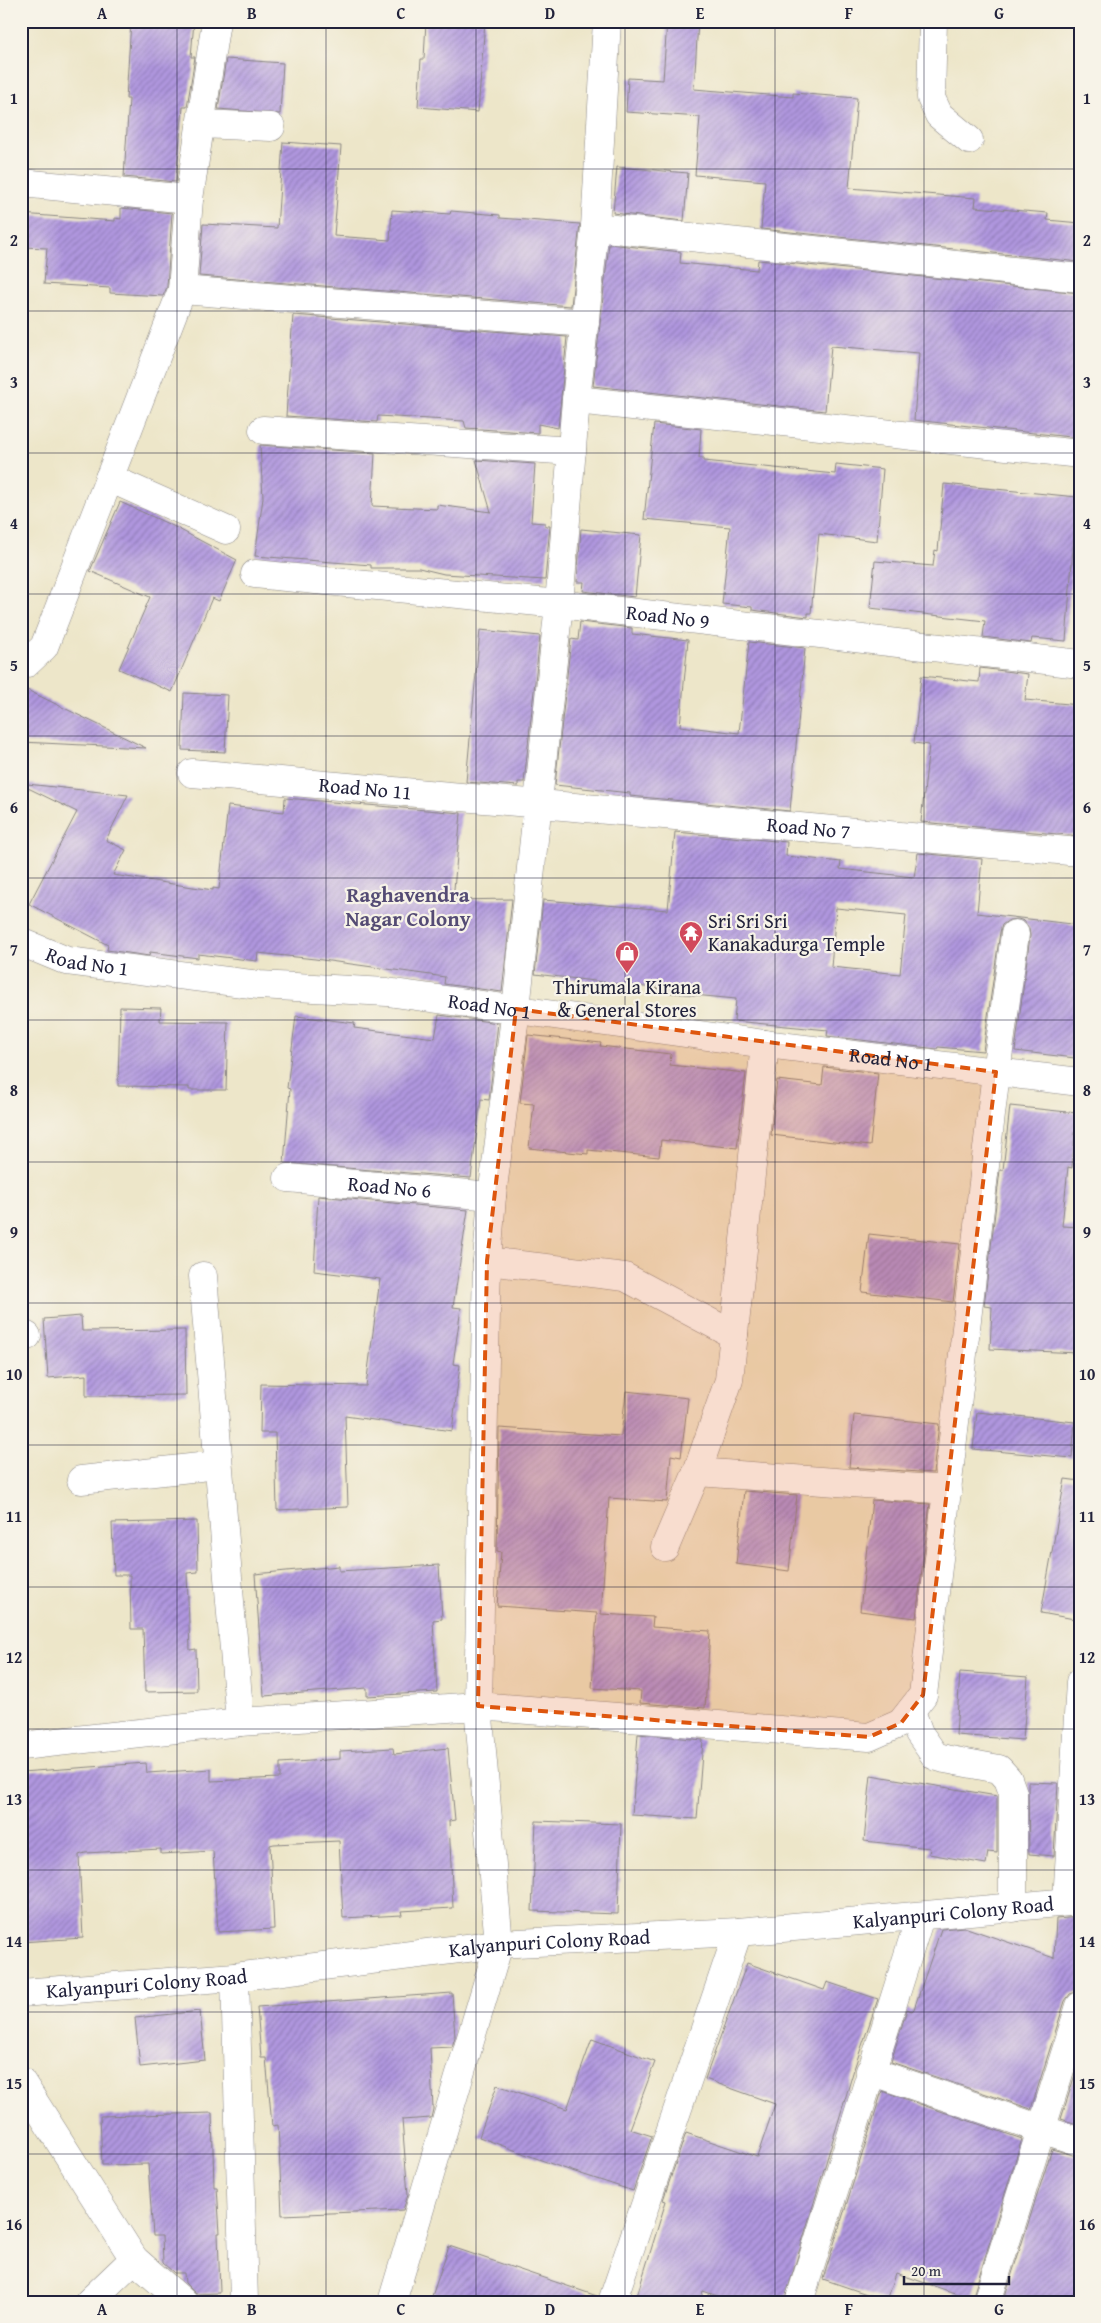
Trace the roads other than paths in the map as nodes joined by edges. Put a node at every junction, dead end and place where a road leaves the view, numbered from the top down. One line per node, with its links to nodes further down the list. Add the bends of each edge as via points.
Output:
1 (216, 21): 4 (street)
2 (607, 21): 9 (street)
3 (933, 21): 6 (street, via 931,98 939,115)
4 (201, 124): 5 (street); 8 (street)
5 (271, 127)
6 (969, 140)
7 (21, 183): 8 (street)
8 (190, 198): 11 (street)
9 (595, 227): 10 (street); 12 (street)
10 (1080, 278)
11 (182, 290): 12 (street); 17 (street)
12 (585, 323): 13 (street)
13 (576, 400): 15 (street); 16 (street)
14 (263, 430): 15 (street)
15 (572, 451): 20 (street)
16 (1080, 454)
17 (109, 478): 18 (street); 21 (street, via 44,647 27,663)
18 (226, 530)
19 (255, 574): 20 (street, Road No 9)
20 (560, 604): 22 (street, Road No 9); 24 (street)
21 (21, 664)
22 (1080, 664)
23 (192, 773): 24 (street, Road No 11)
24 (537, 804): 25 (street, Road No 7); 28 (street)
25 (1080, 852)
26 (1015, 934): 30 (street)
27 (21, 942): 28 (street, Road No 1, via 67,961 259,985 387,992)
28 (516, 1009): 29 (street, Road No 1); 33 (street)
29 (765, 1044): 30 (street, Road No 1); 36 (street)
30 (996, 1072): 31 (street, Road No 1); 40 (street)
31 (1080, 1082)
32 (288, 1178): 33 (street, Road No 6)
33 (492, 1196): 34 (street)
34 (486, 1261): 36 (street, via 626,1277); 43 (street)
35 (203, 1276): 37 (street)
36 (734, 1334): 38 (street, via 729,1380)
37 (218, 1465): 39 (street); 45 (street)
38 (697, 1472): 40 (street); 41 (street)
39 (81, 1480)
40 (948, 1490): 44 (street, via 923,1695)
41 (666, 1547)
42 (1080, 1682): 47 (street)
43 (478, 1706): 44 (street, via 869,1736 901,1723); 45 (street); 51 (street)
44 (911, 1711): 48 (street, via 919,1733 935,1756 999,1769 1008,1779 1012,1793)
45 (240, 1722): 46 (street)
46 (21, 1746)
47 (1073, 1902): 48 (street, Kalyanpuri Colony Road)
48 (1013, 1908): 49 (street, Kalyanpuri Colony Road)
49 (920, 1917): 50 (street, Kalyanpuri Colony Road); 55 (street)
50 (738, 1932): 51 (street, Kalyanpuri Colony Road); 64 (street)
51 (499, 1944): 52 (street, Kalyanpuri Colony Road); 63 (street)
52 (236, 1977): 53 (street, Kalyanpuri Colony Road); 62 (street)
53 (21, 1993)
54 (1080, 2006): 57 (street)
55 (870, 2071): 57 (street); 65 (street)
56 (21, 2081): 59 (street)
57 (1042, 2129): 58 (street); 66 (street)
58 (1080, 2142)
59 (134, 2259): 60 (street); 61 (street)
60 (88, 2302)
61 (183, 2302)
62 (244, 2302)
63 (392, 2302)
64 (612, 2302)
65 (799, 2302)
66 (987, 2302)

